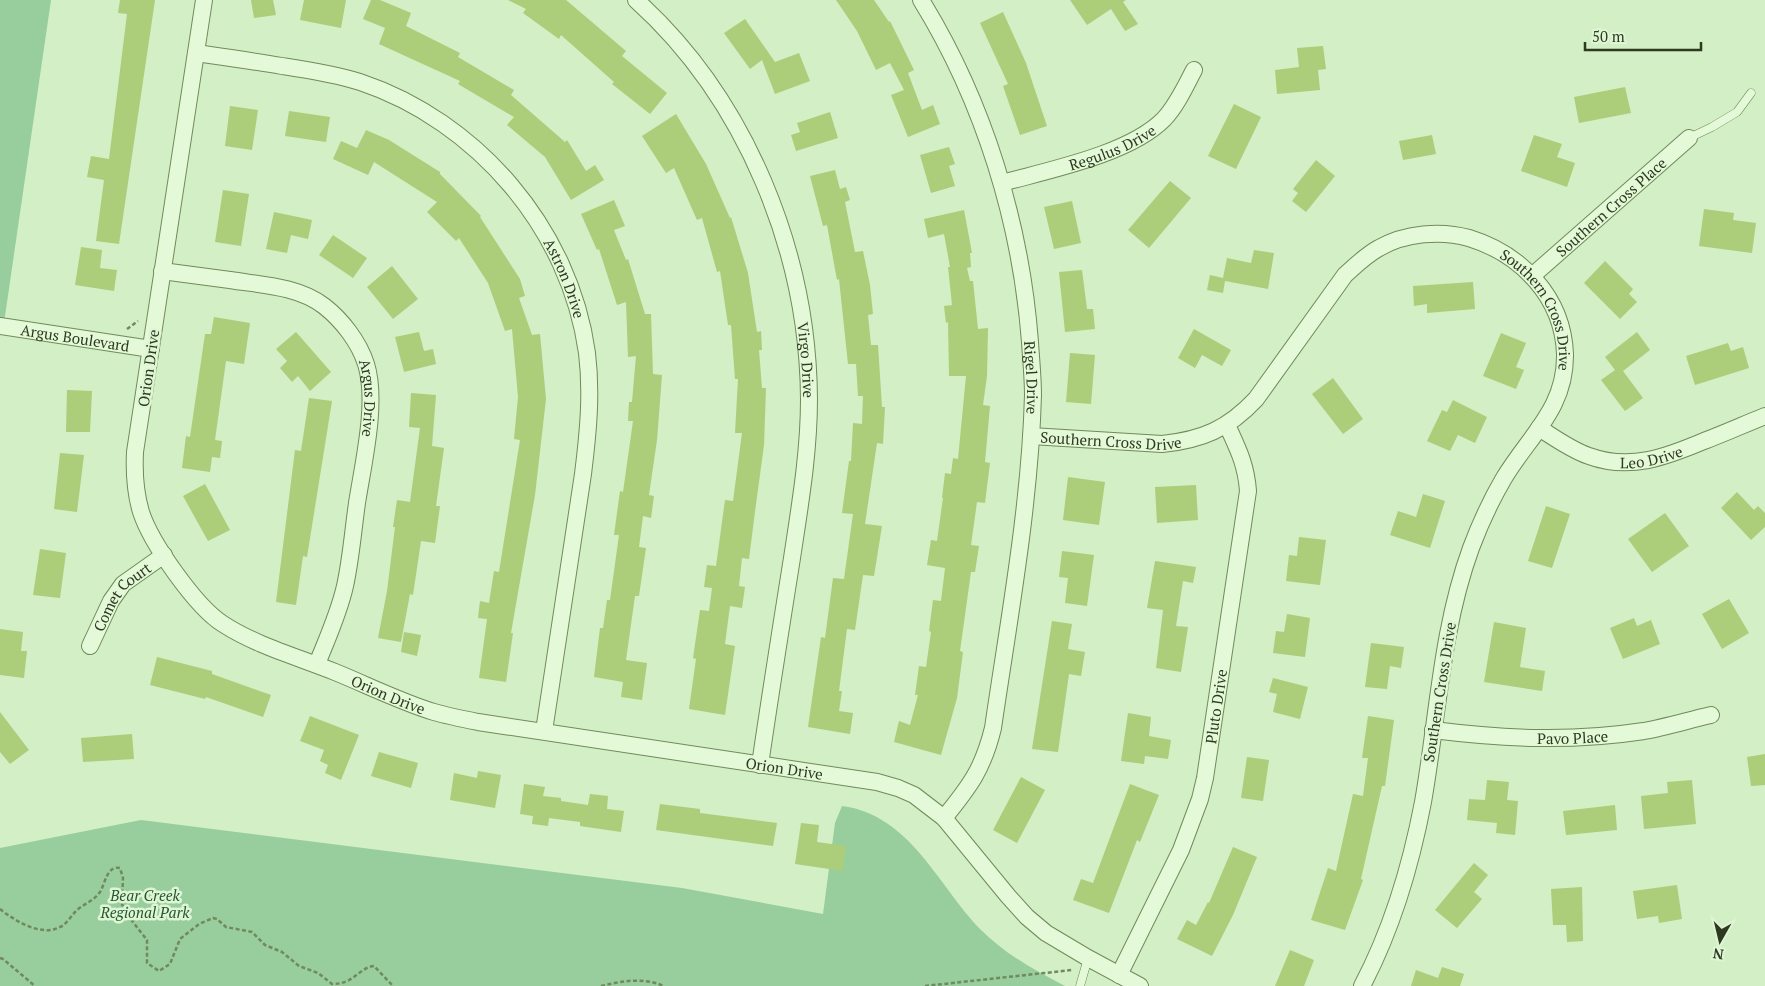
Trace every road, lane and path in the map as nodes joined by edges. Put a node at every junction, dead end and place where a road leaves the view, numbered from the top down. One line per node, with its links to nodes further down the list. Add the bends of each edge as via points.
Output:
1 (204, 0): 4 (street, Orion Drive)
2 (636, 0): 25 (street, Virgo Drive, via 692,61 740,131 785,241 804,328 809,398 805,472)
3 (921, 0): 8 (street, Rigel Drive, via 955,62)
4 (196, 53): 9 (street, Orion Drive); 24 (street, Astron Drive, via 320,72 360,82 426,112 453,130 500,172 537,220 555,254 581,324 590,404 583,474)
5 (1194, 70): 8 (street, Regulus Drive, via 1178,102 1150,132 1086,159)
6 (1752, 93): 7 (lane, via 1737,112)
7 (1689, 138): 10 (street, Southern Cross Place)
8 (1002, 183): 18 (street, Rigel Drive, via 1028,310 1033,392)
9 (162, 271): 14 (street, Orion Drive); 21 (street, Argus Drive, via 262,284 309,297 338,320 366,364 370,382 370,417 345,586)
10 (1532, 276): 16 (street, Southern Cross Drive, via 1499,249 1459,236 1420,236 1380,247 1345,275 1256,399); 17 (street, Southern Cross Drive, via 1546,294 1562,330 1565,369 1553,407)
11 (140, 314): 13 (path, via 138,323 128,329)
12 (0, 326): 14 (street, Argus Boulevard)
13 (119, 328)
14 (151, 349): 19 (street, Orion Drive, via 134,475 142,514)
15 (1765, 416): 17 (street, Leo Drive, via 1678,452 1637,463 1606,462 1588,456)
16 (1227, 425): 18 (street, Southern Cross Drive, via 1198,438 1162,444); 30 (street, Pluto Drive, via 1243,459 1248,491 1205,778 1181,850)
17 (1539, 428): 23 (street, Southern Cross Drive, via 1505,476 1488,507 1466,563 1451,615)
18 (1031, 436): 26 (street, Rigel Drive, via 1026,494 988,750 970,785)
19 (164, 555): 20 (street, Comet Court, via 123,584 110,601); 21 (street, Orion Drive, via 196,600 224,625)
20 (90, 646)
21 (317, 664): 24 (street, Orion Drive, via 432,711 478,722)
22 (1711, 715): 23 (street, Pavo Place, via 1644,731 1575,738 1505,738)
23 (1434, 730): 39 (street, Southern Cross Drive, via 1423,800 1406,871 1382,943)
24 (544, 731): 25 (street, Orion Drive)
25 (760, 765): 26 (street, Orion Drive, via 877,782 914,795)
26 (944, 818): 29 (street, Orion Drive, via 1027,917)
27 (0, 909): 33 (path, via 31,927 52,930 62,927 95,898 110,871 116,867 122,872 121,895 125,912 147,940 147,963 158,971 170,964 180,940 213,918 226,927 252,932 266,945 332,984 348,981 374,966)
28 (0, 958): 32 (path)
29 (1088, 958): 30 (street, Orion Drive); 31 (lane)
30 (1119, 975): 38 (street, Orion Drive)
31 (1082, 976): 36 (path, via 1071,970); 37 (lane)
32 (35, 986)
33 (393, 986)
34 (602, 986): 35 (path, via 629,980)
35 (664, 986)
36 (925, 986)
37 (1080, 986)
38 (1140, 986)
39 (1362, 986)

